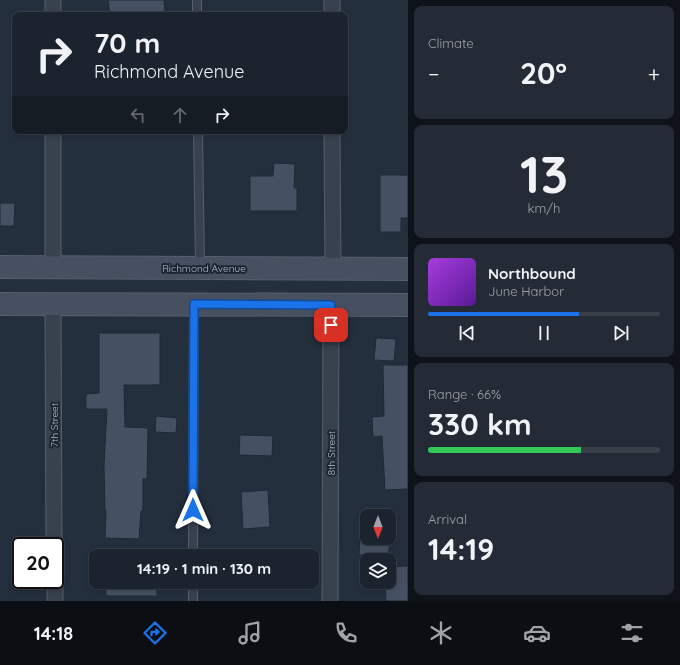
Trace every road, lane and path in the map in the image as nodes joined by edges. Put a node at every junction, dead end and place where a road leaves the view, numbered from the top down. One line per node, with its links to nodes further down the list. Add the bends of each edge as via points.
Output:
1 (53, 0): 4 (street)
2 (197, 0): 5 (lane)
3 (332, 0): 6 (street)
4 (53, 12)
5 (197, 12)
6 (332, 12)
7 (53, 134): 11 (street)
8 (198, 134): 12 (lane)
9 (332, 134): 13 (street)
10 (0, 267): 11 (main road, Richmond Avenue)
11 (53, 267): 12 (main road, Richmond Avenue)
12 (200, 268): 13 (main road, Richmond Avenue)
13 (332, 269): 14 (main road, Richmond Avenue)
14 (408, 269)
15 (0, 304): 16 (main road)
16 (53, 304): 17 (main road); 20 (street, 7th Street)
17 (194, 304): 18 (main road); 21 (lane)
18 (331, 305): 19 (main road); 26 (street, 8th Street)
19 (408, 305)
20 (54, 537)
21 (193, 549)
22 (55, 589): 24 (street)
23 (193, 589): 25 (lane)
24 (55, 601)
25 (193, 601)
26 (330, 601)

